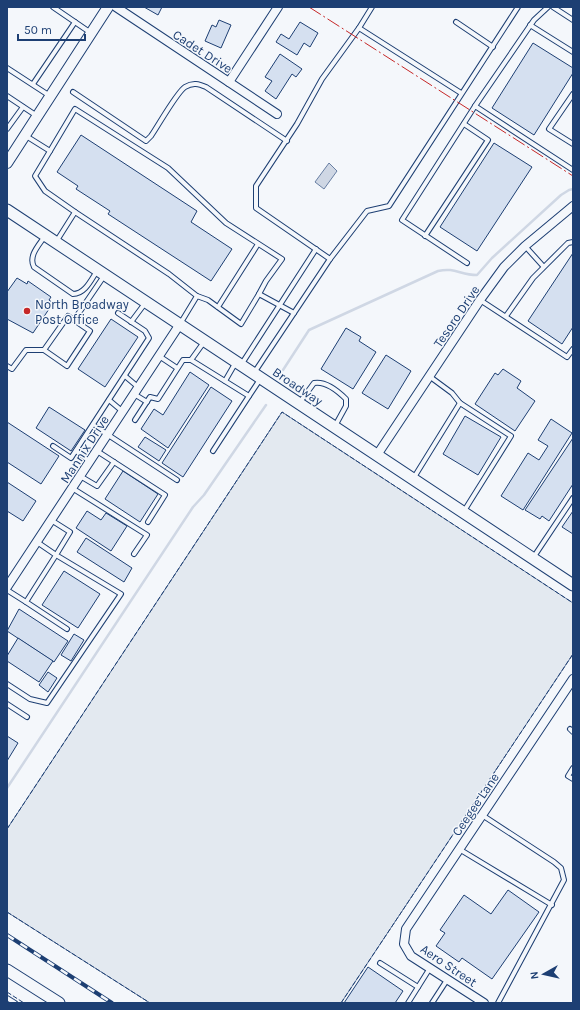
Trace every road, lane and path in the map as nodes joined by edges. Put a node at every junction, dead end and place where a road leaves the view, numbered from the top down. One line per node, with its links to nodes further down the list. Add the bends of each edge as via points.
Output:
1 (53, 7): 10 (lane)
2 (108, 7): 14 (street)
3 (116, 7): 18 (street, Cadet Drive)
4 (278, 7): 18 (street)
5 (372, 7): 13 (lane)
6 (518, 7): 15 (lane)
7 (548, 7): 12 (lane)
8 (553, 7): 9 (lane)
9 (573, 20)
10 (76, 22): 14 (lane); 19 (lane)
11 (456, 22): 15 (lane)
12 (530, 25): 16 (lane); 25 (lane)
13 (359, 28): 21 (lane); 32 (lane, via 322,79)
14 (92, 33): 24 (street)
15 (493, 47): 21 (lane)
16 (573, 52)
17 (7, 68): 19 (lane)
18 (229, 82): 27 (street, Cadet Drive)
19 (33, 84): 24 (lane)
20 (73, 92): 32 (lane, via 146,141 182,89 199,84)
21 (461, 93): 47 (lane, via 389,206 367,211)
22 (573, 94): 33 (lane, via 549,129)
23 (7, 96): 26 (lane)
24 (50, 96): 28 (street)
25 (475, 106): 29 (lane); 36 (lane)
26 (23, 107): 28 (lane); 30 (lane)
27 (277, 114)
28 (38, 116): 31 (street)
29 (464, 124): 41 (lane, via 402,220); 41 (lane, via 488,140)
30 (7, 129)
31 (25, 135): 34 (lane); 35 (street)
32 (286, 140): 46 (lane, via 256,186 256,208)
33 (573, 144)
34 (50, 151): 38 (lane, via 35,176 45,192); 44 (lane, via 75,109 168,168 226,223)
35 (7, 163)
36 (573, 170)
37 (573, 206): 45 (street, Tesoro Drive)
38 (75, 212): 42 (lane); 52 (lane, via 169,274)
39 (8, 213): 40 (main road, Broadway)
40 (45, 235): 42 (main road, Broadway); 50 (lane, via 31,261 34,267 73,294 83,291)
41 (425, 236): 48 (lane)
42 (56, 242): 50 (main road, Broadway)
43 (573, 242): 49 (lane, via 568,243)
44 (258, 244): 51 (lane, via 282,260); 56 (lane)
45 (525, 246): 49 (lane); 53 (street, Tesoro Drive, via 504,267)
46 (316, 249): 47 (lane); 55 (lane)
47 (330, 259): 58 (lane)
48 (467, 264)
49 (543, 266): 59 (lane, via 522,291)
50 (101, 272): 54 (main road, Broadway); 60 (lane)
51 (259, 294): 55 (lane); 56 (lane, via 241,324)
52 (197, 296): 56 (lane); 62 (lane)
53 (480, 300): 59 (lane); 73 (street, Tesoro Drive)
54 (146, 302): 61 (lane); 62 (main road, Broadway)
55 (280, 305): 58 (lane); 68 (lane)
56 (218, 307)
57 (118, 313): 61 (lane)
58 (294, 313): 72 (lane)
59 (506, 316): 64 (lane, via 568,357)
60 (74, 320): 65 (lane, via 68,316); 65 (lane, via 90,332 67,366)
61 (131, 322): 71 (lane, via 145,331 149,338)
62 (180, 324): 63 (main road, Broadway); 66 (street, Mannix Drive)
63 (204, 341): 67 (lane); 68 (main road, Broadway)
64 (573, 349)
65 (44, 350): 69 (lane, via 26,350 12,369)
66 (159, 356): 70 (lane); 75 (street, Mannix Drive)
67 (191, 360): 70 (lane, via 183,360); 74 (lane)
68 (239, 363): 72 (main road, Broadway); 74 (lane)
69 (7, 366)
70 (177, 368): 78 (lane, via 158,399 150,396)
71 (125, 376): 75 (lane); 77 (lane)
72 (257, 376): 76 (lane); 80 (main road, Broadway)
73 (429, 376): 79 (lane, via 452,393); 90 (street, Tesoro Drive)
74 (225, 380): 76 (lane)
75 (137, 391): 78 (lane); 81 (street, Mannix Drive)
76 (249, 396): 88 (lane)
77 (109, 400): 81 (lane); 83 (lane)
78 (147, 402): 82 (lane)
79 (460, 403): 94 (lane); 98 (lane, via 511,436)
80 (299, 404): 84 (main road, Broadway); 84 (lane, via 314,383 320,382 340,393 346,399 346,406)
81 (123, 411): 85 (street, Mannix Drive)
82 (135, 420)
83 (93, 425): 85 (lane); 89 (lane)
84 (334, 427): 90 (main road, Broadway)
85 (107, 436): 87 (street, Mannix Drive); 95 (lane)
86 (53, 446): 89 (lane, via 71,458)
87 (97, 451): 91 (street, Mannix Drive); 92 (lane)
88 (213, 451)
89 (76, 452): 91 (lane)
90 (377, 455): 94 (main road, Broadway)
91 (90, 462): 93 (street, Mannix Drive)
92 (114, 462): 93 (lane, via 97,486); 100 (lane, via 165,495)
93 (80, 476): 96 (street, Mannix Drive)
94 (413, 479): 98 (main road, Broadway)
95 (177, 480)
96 (72, 488): 99 (street, Mannix Drive); 102 (lane, via 147,535)
97 (573, 498): 104 (lane)
98 (463, 512): 104 (main road, Broadway)
99 (51, 520): 101 (street, Mannix Drive); 103 (lane, via 70,532)
100 (148, 522)
101 (37, 542): 103 (lane); 106 (street, Mannix Drive)
102 (134, 554)
103 (56, 555): 108 (lane); 111 (lane, via 121,594 47,703 30,699)
104 (533, 558): 105 (main road, Broadway)
105 (573, 585)
106 (7, 587)
107 (7, 590): 108 (lane)
108 (26, 602): 109 (lane)
109 (67, 630)
110 (573, 679): 116 (street, Ceegee Lane)
111 (7, 684)
112 (7, 704): 113 (lane)
113 (28, 717)
114 (573, 768): 115 (lane, via 568,776)
115 (573, 779)
116 (482, 815): 117 (street, Ceegee Lane); 118 (lane, via 561,868 564,880)
117 (459, 849): 118 (lane); 119 (street, Ceegee Lane, via 406,929)
118 (552, 905): 132 (lane)
119 (404, 944): 121 (street, Aero Street, via 412,956)
120 (380, 963): 124 (lane)
121 (430, 968): 123 (street, Aero Street); 124 (lane)
122 (7, 970): 128 (main road)
123 (448, 980): 126 (lane); 131 (street, Aero Street)
124 (418, 987): 129 (lane)
125 (7, 998): 127 (lane)
126 (433, 1001): 130 (lane)
127 (15, 1003)
128 (59, 1003)
129 (408, 1003)
130 (439, 1003)
131 (484, 1003)
132 (498, 1003)

